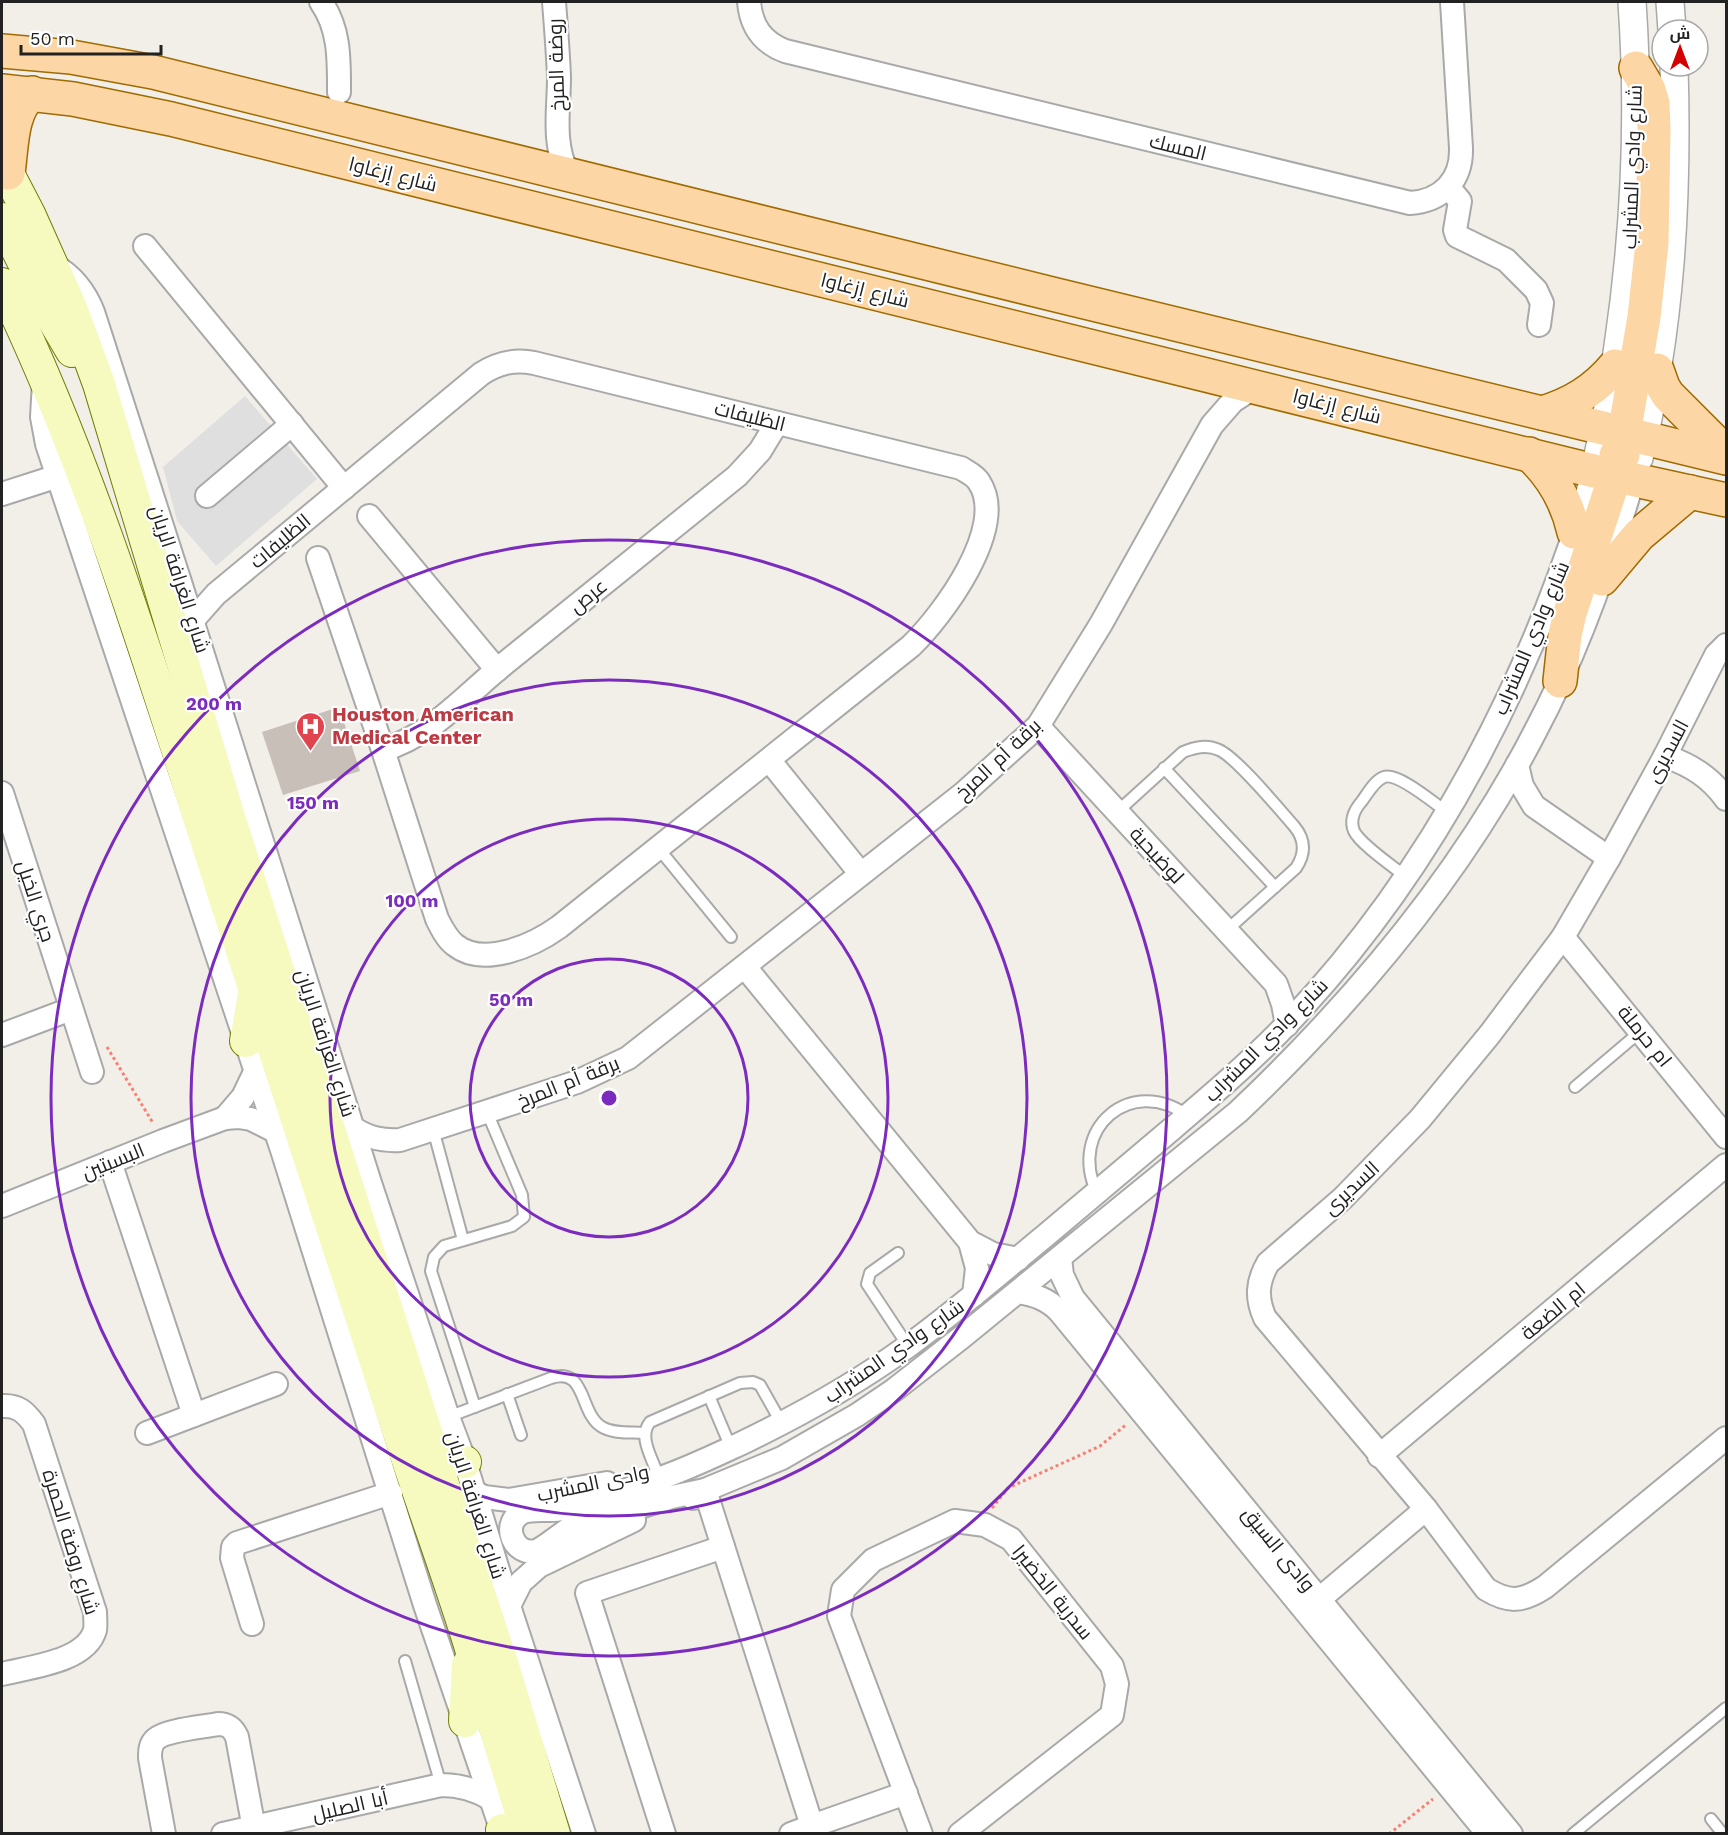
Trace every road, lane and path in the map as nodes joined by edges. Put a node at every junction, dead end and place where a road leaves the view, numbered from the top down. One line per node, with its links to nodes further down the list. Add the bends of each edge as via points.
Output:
1 (321, 2): 15 (street, via 337,39)
2 (554, 2): 16 (street, روضة المرخ, via 559,75)
3 (749, 2): 21 (street, المسك, via 752,20 761,36 786,51 1400,201 1431,200)
4 (1452, 2): 21 (street, via 1461,159)
5 (1632, 2): 11 (street, شارع وادي المشراب)
6 (1670, 2): 7 (street)
7 (1671, 18)
8 (2, 36): 10 (main road)
9 (2, 51): 10 (main road, شارع إزغاوا)
10 (38, 54): 17 (main road, شارع إزغاوا, via 153,72)
11 (1636, 68): 28 (street, شارع وادي المشراب, via 1631,238); 38 (main road, via 1653,103 1654,206 1649,280)
12 (2, 72): 17 (main road, via 130,88 330,136)
13 (1674, 78): 29 (street, شارع وادي المشراب, via 1674,220)
14 (17, 92): 19 (main road, via 26,99 17,113); 27 (main road, شارع إزغاوا, via 171,119)
15 (339, 92)
16 (557, 128): 18 (street, روضة المرخ, via 543,149); 20 (street, روضة المرخ, via 558,147)
17 (404, 133): 18 (main road, شارع إزغاوا)
18 (523, 163): 20 (main road, شارع إزغاوا)
19 (5, 168): 24 (main road, شارع الغرافة الريان)
20 (568, 174): 34 (main road, شارع إزغاوا)
21 (1449, 188): 26 (street, via 1460,201 1457,236 1506,261 1536,290 1542,303)
22 (2, 219): 32 (main road, via 57,328)
23 (145, 246): 36 (street)
24 (52, 264): 32 (main road, شارع الغرافة الريان); 52 (street, شارع الغرافة الريان, via 77,284 89,302)
25 (2, 284): 31 (main road)
26 (1539, 325)
27 (1112, 351): 30 (main road, شارع إزغاوا); 38 (main road, via 1177,353 1242,362)
28 (1615, 366): 34 (main road, via 1583,396); 38 (street, شارع وادي المشراب)
29 (1657, 370): 38 (street, شارع وادي المشراب); 40 (main road, via 1668,395)
30 (1204, 374): 33 (main road, شارع إزغاوا); 37 (street, برقة أم المرخ, via 1216,402)
31 (45, 378): 41 (street, via 42,424); 82 (main road, via 103,526)
32 (99, 384): 70 (main road, شارع الغرافة الريان)
33 (1256, 386): 37 (street, برقة أم المرخ, via 1233,401); 39 (main road, شارع إزغاوا)
34 (1542, 413): 38 (main road, شارع إزغاوا)
35 (777, 423): 43 (street, الظليفات, via 534,363 512,361 481,374); 56 (street, عرص, via 760,452 738,476); 61 (street, الظليفات, via 961,468 980,482 987,509 974,558 925,633)
36 (292, 424): 43 (street); 46 (street)
37 (1212, 425): 58 (street, برقة أم المرخ, via 1101,624)
38 (1619, 453): 39 (main road, شارع إزغاوا); 40 (main road, شارع إزغاوا); 42 (main road); 44 (main road, شارع إزغاوا); 49 (street, شارع وادي المشراب); 51 (street, شارع وادي المشراب); 57 (main road, via 1564,635)
39 (1529, 454): 49 (main road, via 1558,489)
40 (1726, 455)
41 (58, 476): 45 (street); 88 (street)
42 (1726, 478)
43 (344, 488): 53 (street, الظليفات)
44 (1690, 492): 47 (main road, شارع إزغاوا); 51 (main road, via 1639,535)
45 (2, 494)
46 (207, 496)
47 (1726, 500)
48 (369, 516): 56 (street)
49 (1574, 532): 68 (street, شارع وادي المشراب, via 1523,666)
50 (318, 558): 59 (street, الظليفات)
51 (1602, 579): 57 (street, شارع وادي المشراب)
52 (180, 582): 53 (street); 54 (street, شارع الغرافة الريان)
53 (225, 587): 54 (street, الظليفات)
54 (193, 620): 71 (street, شارع الغرافة الريان)
55 (1726, 645): 60 (street, السديرى, via 1716,655)
56 (497, 670): 59 (street, عرص, via 422,734)
57 (1560, 681): 62 (street, شارع وادي المشراب)
58 (1038, 726): 67 (street, لوضيحية); 74 (street, برقة أم المرخ, via 964,793)
59 (383, 750): 72 (street, الظليفات, via 437,919 456,946 470,953 506,952 544,938)
60 (1665, 756): 65 (street, via 1703,775); 73 (street, السديرى)
61 (769, 760): 72 (street, الظليفات); 74 (street)
62 (1517, 765): 66 (street, via 1522,786); 69 (street, شارع وادي المشراب)
63 (1164, 768): 67 (lane); 76 (lane); 76 (lane, via 1183,752 1201,747 1228,755 1302,839 1300,861)
64 (2, 793): 84 (street, جري الخيل)
65 (1726, 799)
66 (1534, 806): 69 (street, via 1509,806); 73 (street)
67 (1117, 812): 77 (street, لوضيحية)
68 (1447, 812): 75 (street, شارع وادي المشراب); 75 (lane, via 1389,776 1377,781 1357,807 1353,825 1358,837)
69 (1488, 812): 112 (street, شارع وادي المشراب, via 1402,934 1323,1027 1238,1112)
70 (229, 817): 71 (main road); 129 (main road, شارع الغرافة الريان)
71 (259, 831): 96 (street, شارع الغرافة الريان)
72 (659, 849): 78 (lane)
73 (1609, 858): 79 (street, السديرى)
74 (861, 874): 80 (street, برقة أم المرخ)
75 (1406, 877): 83 (street, شارع وادي المشراب)
76 (1275, 887): 77 (lane)
77 (1227, 930): 81 (street, لوضيحية)
78 (731, 937)
79 (1563, 937): 86 (street, ام حرملة); 131 (street, السديرى, via 1427,1111 1343,1198 1268,1263 1261,1276 1259,1305 1265,1318)
80 (745, 967): 93 (street, برقة أم المرخ, via 628,1058 577,1082); 109 (street)
81 (1276, 984): 83 (street); 85 (street, لوضيحية)
82 (255, 990): 88 (main road); 105 (main road)
83 (1317, 992): 85 (street, شارع وادي المشراب)
84 (71, 1009): 87 (street); 90 (street, جري الخيل)
85 (1287, 1025): 94 (street, شارع وادي المشراب)
86 (1641, 1031): 92 (lane); 98 (street, ام حرملة)
87 (2, 1035)
88 (246, 1041): 91 (street)
89 (105, 1045): 100 (path)
90 (92, 1072)
91 (255, 1072): 95 (street, via 243,1097); 101 (street)
92 (1575, 1087)
93 (487, 1112): 97 (street, برقة أم المرخ); 108 (lane, via 522,1195 524,1216 512,1226)
94 (1188, 1116): 106 (street, شارع وادي المشراب); 106 (lane, via 1166,1104 1144,1101 1122,1107 1104,1119 1092,1138 1088,1160)
95 (225, 1118): 100 (street, البسيتين); 101 (street, البسيتين, via 264,1124)
96 (353, 1128): 99 (street, برقة أم المرخ, via 380,1140); 104 (street, شارع الغرافة الريان)
97 (433, 1129): 99 (street, برقة أم المرخ); 108 (lane)
98 (1726, 1137)
99 (400, 1140): 104 (street, برقة أم المرخ, via 380,1158)
100 (162, 1141): 102 (street, البسيتين)
101 (278, 1141): 105 (main road); 135 (street)
102 (110, 1162): 107 (street, البسيتين); 122 (street)
103 (1726, 1165): 131 (street, ام الضعة)
104 (370, 1183): 123 (street, شارع الغرافة الريان)
105 (320, 1190): 142 (main road)
106 (1096, 1193): 111 (street, شارع وادي المشراب)
107 (2, 1206)
108 (463, 1240): 120 (lane, via 438,1251 431,1271)
109 (970, 1242): 111 (street, via 993,1254); 114 (street, via 977,1268)
110 (898, 1253): 115 (lane, via 870,1273 867,1284)
111 (1018, 1258): 114 (street, شارع وادي المشراب)
112 (1060, 1258): 113 (street, شارع وادي المشراب); 139 (street, وادى السيق, via 1062,1275 1073,1298)
113 (1018, 1292): 121 (street, وادى السيق, via 1038,1296 1054,1305); 134 (street, شارع وادي المشراب, via 857,1415 782,1458)
114 (974, 1295): 115 (street, شارع وادي المشراب)
115 (908, 1346): 124 (street, شارع وادي المشراب)
116 (276, 1384): 122 (street)
117 (507, 1394): 120 (lane); 126 (lane, via 556,1376 568,1377 578,1385 589,1412 602,1427); 127 (lane)
118 (709, 1396): 124 (lane, via 753,1382 764,1390); 126 (lane, via 655,1418); 130 (lane)
119 (2, 1406): 145 (street, شارع روضة الحمرة, via 11,1405 25,1412 34,1424 95,1612 95,1630 87,1646 72,1657)
120 (475, 1407): 123 (lane)
121 (1142, 1412): 137 (path, via 1100,1446 1008,1488 993,1505); 139 (street, وادى السيق)
122 (194, 1415): 125 (street)
123 (448, 1417): 133 (street, شارع الغرافة الريان)
124 (782, 1424): 130 (street, شارع وادي المشراب)
125 (147, 1432)
126 (644, 1432): 132 (lane)
127 (521, 1435)
128 (1726, 1438): 136 (street, السديرى, via 1532,1596 1516,1600 1500,1597 1486,1588)
129 (432, 1451): 133 (main road); 144 (main road, شارع الغرافة الريان)
130 (722, 1452): 132 (street, وادى المشرب); 134 (street, شارع وادي المشراب, via 663,1477 565,1509 524,1512 513,1521 511,1534 524,1550 538,1550 576,1526)
131 (1379, 1456): 136 (street, السديرى)
132 (656, 1470): 133 (street, وادى المشرب, via 509,1500 484,1497)
133 (469, 1477): 140 (street, شارع الغرافة الريان)
134 (705, 1490): 138 (street); 140 (street, شارع وادي المشراب, via 539,1566 521,1582)
135 (391, 1493): 141 (street, via 237,1542 232,1558); 147 (street)
136 (1426, 1509): 139 (street)
137 (985, 1525): 150 (street, سدرية الخضيرا, via 955,1521 873,1560 843,1590 839,1616); 162 (street, سدرية الخضيرا, via 1011,1539 1112,1666 1117,1684 1112,1715)
138 (723, 1547): 154 (street); 160 (street, via 587,1593)
139 (1313, 1604): 149 (street, وادى السيق); 165 (street, وادى السيق)
140 (509, 1606): 144 (main road); 159 (street, شارع الغرافة الريان)
141 (252, 1624)
142 (470, 1644): 147 (main road); 157 (main road, via 493,1725)
143 (405, 1661): 148 (lane)
144 (502, 1663): 158 (main road, شارع الغرافة الريان)
145 (2, 1674)
146 (1726, 1708): 166 (lane)
147 (469, 1733): 148 (street, أبا الصليل, via 470,1755 458,1772); 151 (street)
148 (441, 1785): 151 (street, أبا الصليل, via 472,1789); 153 (street, أبا الصليل)
149 (1449, 1786): 163 (path); 164 (street, وادى السيق)
150 (906, 1793): 154 (street); 161 (street, سدرية الخضيرا)
151 (491, 1799): 157 (street)
152 (1711, 1819): 167 (lane)
153 (254, 1830): 155 (street, via 237,1737 232,1728 218,1724 162,1735 151,1746); 156 (street, أبا الصليل)
154 (802, 1830)
155 (164, 1833)
156 (223, 1833)
157 (509, 1833)
158 (554, 1833)
159 (584, 1833)
160 (664, 1833)
161 (921, 1833)
162 (960, 1833)
163 (1389, 1833)
164 (1488, 1833)
165 (1511, 1833)
166 (1573, 1833)
167 (1723, 1833)

